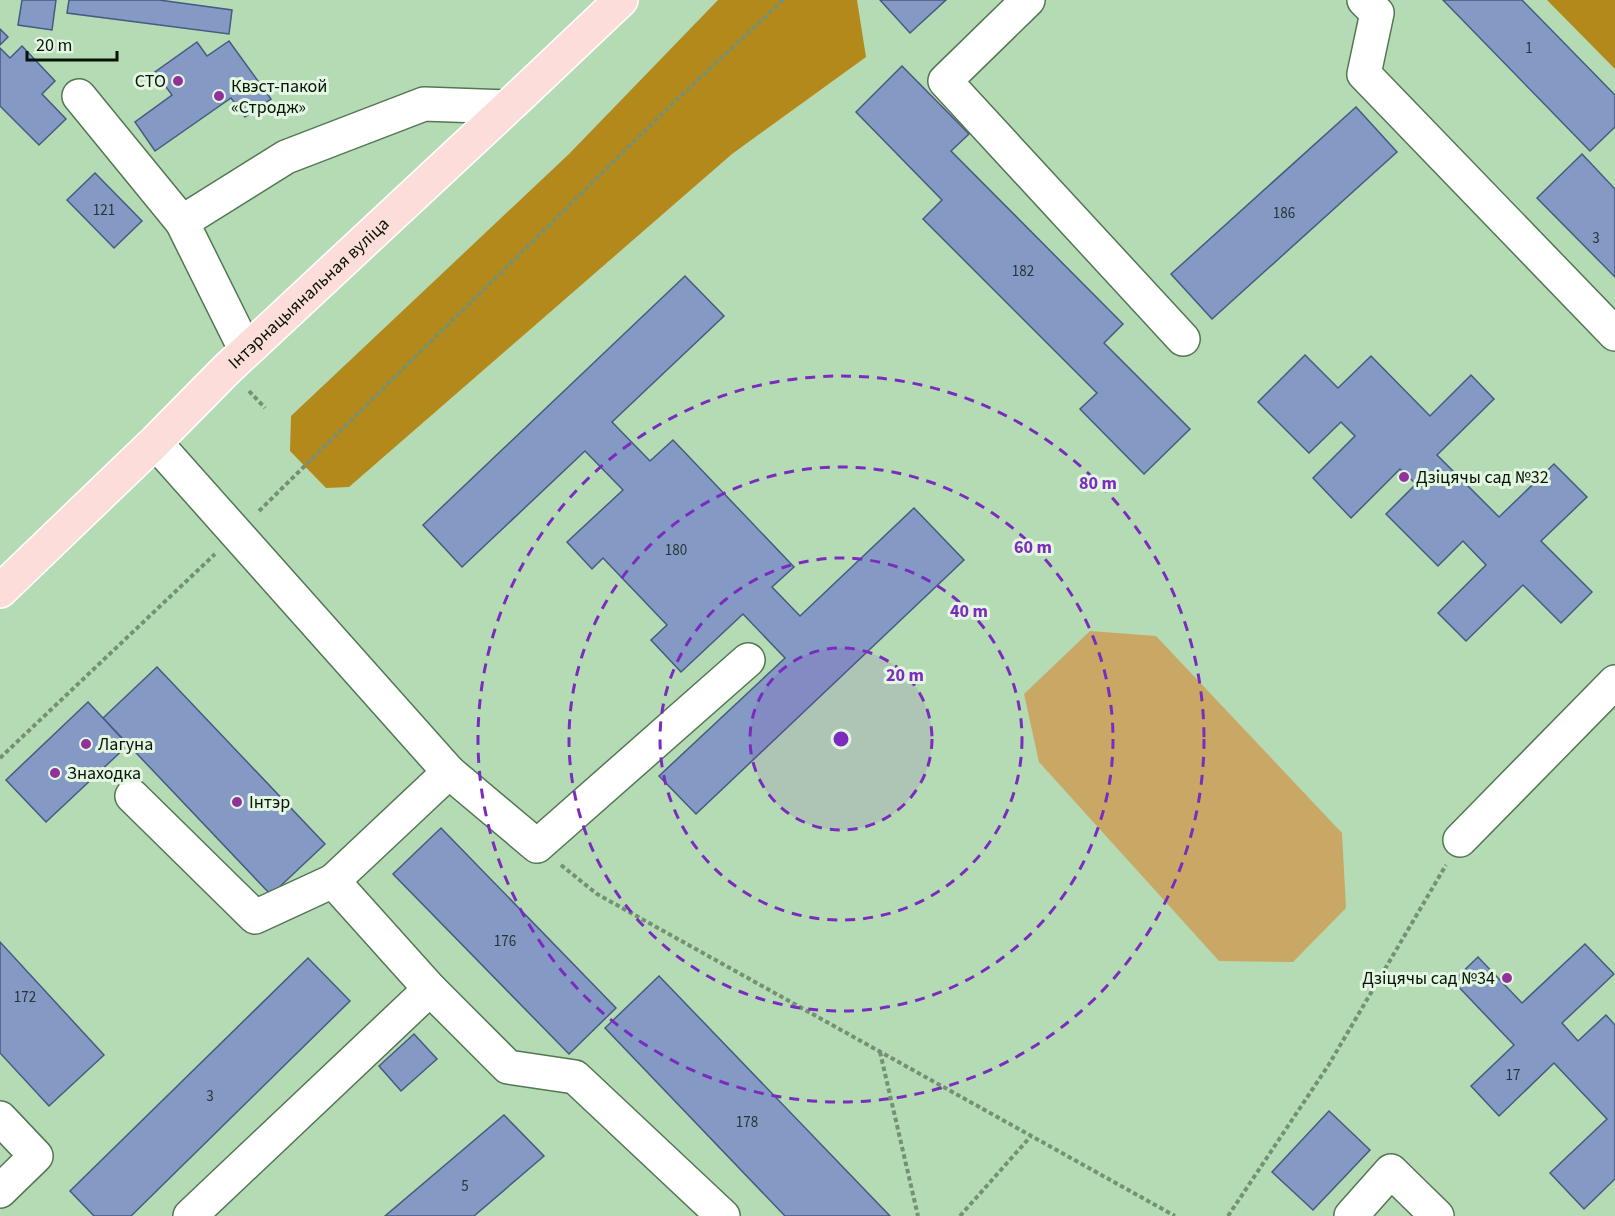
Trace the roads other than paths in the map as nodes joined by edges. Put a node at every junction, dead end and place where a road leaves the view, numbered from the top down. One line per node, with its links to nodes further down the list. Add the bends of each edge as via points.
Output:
1 (621, 0): 5 (main road, Інтэрнацыянальная вуліца)
2 (1028, 0): 8 (lane, via 945,81)
3 (1364, 0): 7 (lane, via 1377,13 1364,74)
4 (79, 96): 6 (lane)
5 (508, 107): 6 (lane, via 424,104 286,157); 9 (main road, Інтэрнацыянальная вуліца)
6 (182, 222): 9 (lane)
7 (1615, 334)
8 (1183, 339)
9 (246, 351): 10 (main road, Інтэрнацыянальная вуліца)
10 (155, 442): 11 (main road, Інтэрнацыянальная вуліца); 14 (lane)
11 (0, 591)
12 (748, 660): 14 (lane, via 537,846)
13 (1615, 682): 16 (lane)
14 (449, 772): 17 (lane)
15 (132, 796): 17 (lane, via 255,917)
16 (1460, 840)
17 (333, 881): 18 (lane)
18 (430, 989): 21 (lane); 22 (lane, via 508,1067 575,1077)
19 (0, 1118): 20 (lane, via 36,1156)
20 (0, 1191)
21 (190, 1216)
22 (723, 1216)
23 (1351, 1216): 24 (lane, via 1391,1171)
24 (1437, 1216)

